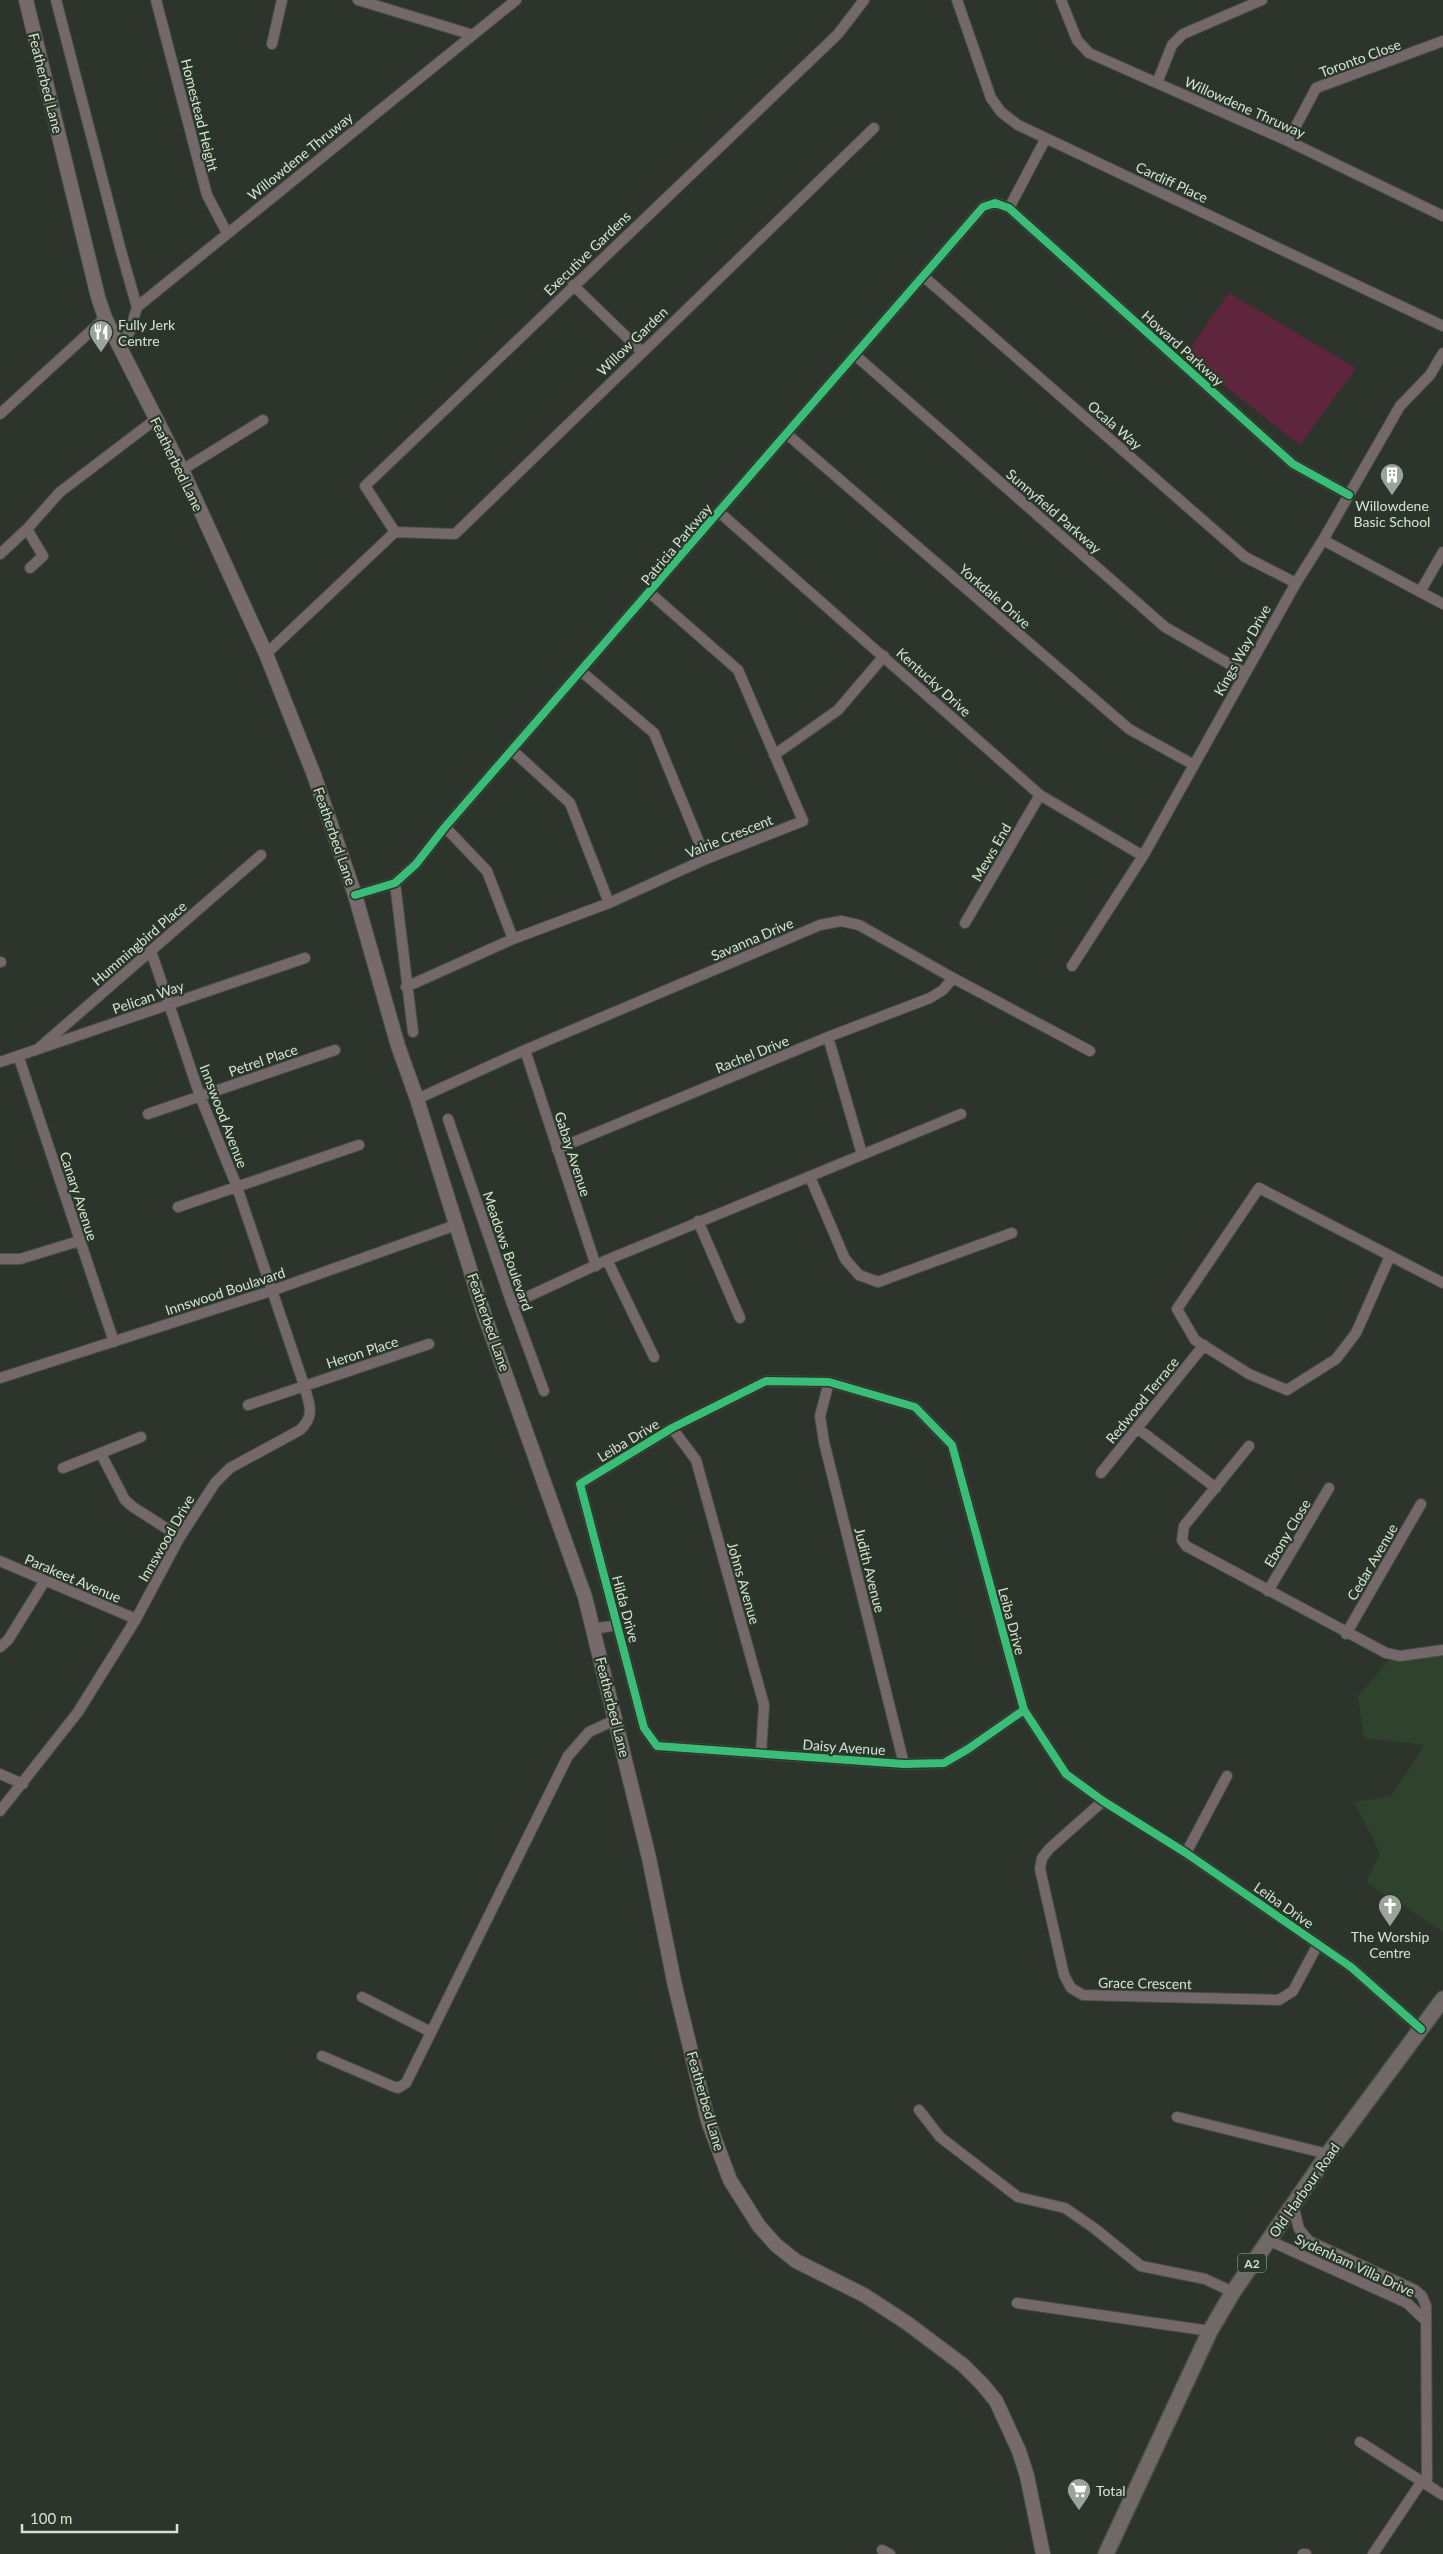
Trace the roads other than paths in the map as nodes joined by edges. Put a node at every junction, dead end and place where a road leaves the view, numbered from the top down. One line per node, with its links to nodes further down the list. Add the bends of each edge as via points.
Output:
1 (26, 0): 24 (main road, Featherbed Lane)
2 (56, 0): 23 (street)
3 (156, 0): 20 (street, Homestead Height, via 207,195)
4 (282, 0): 12 (street)
5 (358, 0): 11 (street)
6 (516, 0): 11 (street, Willowdene Thruway)
7 (864, 0): 22 (street, Executive Gardens, via 838,34)
8 (957, 0): 16 (street, Cardiff Place, via 991,98 1001,112 1018,125)
9 (1062, 0): 14 (street, Willowdene Thruway, via 1077,40 1089,52)
10 (1262, 0): 14 (street, via 1183,34 1172,45)
11 (473, 35): 20 (street, Willowdene Thruway)
12 (272, 44)
13 (1442, 44): 17 (street, Toronto Close, via 1316,88)
14 (1157, 83): 17 (street, Willowdene Thruway)
15 (874, 128): 27 (street, Willow Garden)
16 (1046, 138): 18 (street); 25 (street, Cardiff Place)
17 (1288, 141): 19 (street, Willowdene Thruway)
18 (1009, 208): 21 (street, Patricia Parkway, via 995,203 983,207); 35 (street, Howard Parkway, via 1294,464)
19 (1443, 216)
20 (227, 233): 23 (street, Willowdene Thruway)
21 (923, 276): 29 (street, Patricia Parkway); 43 (street, Ocala Way, via 1245,557)
22 (573, 285): 27 (street); 38 (street, Executive Gardens, via 365,486)
23 (138, 306): 26 (street, via 130,331)
24 (105, 318): 26 (main road, Featherbed Lane); 30 (street)
25 (1443, 326)
26 (119, 347): 31 (main road, Featherbed Lane)
27 (641, 351): 38 (street, Willow Garden, via 455,534)
28 (1443, 354): 35 (street, Kings Way Drive, via 1430,375 1400,406)
29 (855, 355): 33 (street, Patricia Parkway); 50 (street, Sunnyfield Parkway, via 1165,627)
30 (0, 414)
31 (156, 419): 34 (main road, Featherbed Lane); 37 (street, via 60,492)
32 (263, 420): 34 (street)
33 (788, 434): 36 (street, Patricia Parkway); 53 (street, Yorkdale Drive, via 1129,729)
34 (182, 470): 47 (main road, Featherbed Lane)
35 (1349, 495): 39 (street, Kings Way Drive)
36 (719, 512): 45 (street, Patricia Parkway); 48 (street, Kentucky Drive)
37 (27, 529): 41 (street); 42 (street, via 43,556)
38 (395, 532): 47 (street)
39 (1323, 540): 43 (street, Kings Way Drive); 44 (street)
40 (1443, 552): 44 (street)
41 (0, 554)
42 (30, 568)
43 (1296, 583): 50 (street, Kings Way Drive)
44 (1420, 592): 46 (street)
45 (650, 594): 49 (street, Patricia Parkway); 52 (street, Valrie Crescent, via 738,670)
46 (1443, 604)
47 (266, 654): 60 (main road, Featherbed Lane, via 314,776)
48 (884, 656): 52 (street, via 838,710); 54 (street, Kentucky Drive)
49 (582, 672): 51 (street, Patricia Parkway); 58 (street, via 654,733)
50 (1246, 673): 53 (street, Kings Way Drive)
51 (512, 750): 55 (street, Patricia Parkway); 61 (street, via 570,803)
52 (774, 755): 58 (street, Valrie Crescent, via 802,821)
53 (1194, 765): 57 (street, Kings Way Drive)
54 (1040, 795): 57 (street, Kentucky Drive); 62 (street, Mews End)
55 (445, 827): 59 (street, Patricia Parkway, via 416,864); 63 (street, via 487,871)
56 (262, 855): 64 (street, Hummingbird Place)
57 (1143, 856): 66 (street, Kings Way Drive)
58 (706, 859): 61 (street, Valrie Crescent)
59 (395, 883): 60 (street, Patricia Parkway); 68 (street)
60 (355, 895): 79 (main road, Featherbed Lane, via 398,1046)
61 (609, 902): 63 (street, Valrie Crescent)
62 (965, 924)
63 (513, 939): 68 (street, Valrie Crescent)
64 (151, 951): 69 (street, Innswood Avenue); 75 (street, Hummingbird Place)
65 (305, 958): 69 (street, Pelican Way)
66 (1072, 966)
67 (953, 978): 71 (street, Rachel Drive, via 930,998); 73 (street, Savanna Drive, via 859,925 841,921 820,925); 74 (street, Savanna Drive)
68 (406, 987): 70 (street)
69 (169, 1005): 75 (street, Pelican Way); 78 (street, Innswood Avenue)
70 (413, 1032)
71 (828, 1037): 84 (street, Rachel Drive); 85 (street)
72 (335, 1050): 78 (street, Petrel Place)
73 (525, 1050): 79 (street, Savanna Drive); 84 (street, Gabay Avenue)
74 (1090, 1051)
75 (35, 1052): 76 (street, Pelican Way)
76 (19, 1058): 77 (street, Pelican Way); 92 (street, Canary Avenue)
77 (0, 1062)
78 (200, 1096): 80 (street, Petrel Place); 87 (street, Innswood Avenue)
79 (417, 1099): 90 (main road, Featherbed Lane)
80 (148, 1114)
81 (961, 1114): 85 (street)
82 (448, 1119): 99 (street, Meadows Boulevard)
83 (359, 1145): 87 (street)
84 (557, 1149): 96 (street, Gabay Avenue)
85 (862, 1154): 86 (street)
86 (810, 1178): 89 (street); 91 (street, via 845,1259 859,1275 878,1282)
87 (237, 1187): 88 (street); 98 (street, Innswood Avenue)
88 (178, 1207)
89 (698, 1221): 95 (street); 100 (street)
90 (456, 1225): 98 (street, Innswood Boulavard); 127 (main road, Featherbed Lane, via 484,1314 585,1597)
91 (1012, 1233)
92 (79, 1241): 94 (street, via 20,1259); 101 (street, Canary Avenue)
93 (1390, 1256): 97 (street); 103 (street, via 1356,1333 1336,1360 1288,1390 1248,1374); 103 (street, via 1259,1188 1177,1309 1195,1340)
94 (0, 1259)
95 (607, 1260): 96 (street); 104 (street)
96 (596, 1266): 99 (street)
97 (1443, 1283)
98 (271, 1291): 101 (street, Innswood Boulavard); 107 (street, Innswood Drive)
99 (512, 1304): 108 (street, Meadows Boulevard)
100 (740, 1318)
101 (114, 1342): 105 (street, Innswood Boulavard)
102 (429, 1344): 107 (street, Heron Place)
103 (1204, 1345): 111 (street, Redwood Terrace)
104 (654, 1357)
105 (0, 1378)
106 (828, 1382): 110 (street, Leiba Drive, via 766,1381); 131 (street, Leiba Drive, via 914,1407 952,1445); 135 (street, Judith Avenue, via 820,1416 824,1442)
107 (304, 1385): 109 (street, Heron Place); 121 (street, Innswood Drive, via 311,1410 309,1422 230,1468 215,1483)
108 (544, 1391)
109 (248, 1405)
110 (672, 1428): 117 (street, Leiba Drive); 134 (street, Johns Avenue, via 696,1460 764,1705)
111 (1137, 1428): 116 (street, Redwood Terrace); 118 (street)
112 (141, 1437): 114 (street)
113 (1249, 1446): 118 (street)
114 (101, 1454): 115 (street); 121 (street, via 125,1500)
115 (63, 1468)
116 (1102, 1472)
117 (580, 1484): 126 (street, Hilda Drive)
118 (1216, 1488): 124 (street, via 1184,1526 1182,1540 1186,1546)
119 (1329, 1488): 124 (street, Ebony Close)
120 (1421, 1504): 128 (street, Cedar Avenue)
121 (180, 1537): 125 (street, Innswood Drive)
122 (0, 1561): 123 (street, Parakeet Avenue)
123 (44, 1582): 125 (street, Parakeet Avenue); 129 (street, via 8,1640)
124 (1268, 1591): 128 (street)
125 (136, 1619): 138 (street, Innswood Drive, via 78,1712)
126 (617, 1625): 127 (street); 133 (street, Hilda Drive, via 644,1728)
127 (593, 1629): 132 (main road, Featherbed Lane)
128 (1346, 1634): 130 (street, via 1386,1653 1400,1656)
129 (0, 1647)
130 (1443, 1650)
131 (1024, 1710): 135 (street, Daisy Avenue, via 944,1763); 139 (street, Leiba Drive, via 1066,1774)
132 (617, 1719): 146 (street, via 589,1732 568,1756); 160 (main road, Featherbed Lane, via 708,2121 730,2180 759,2226 776,2245 796,2261 864,2295 907,2323 963,2365 983,2385 996,2402 1019,2451)
133 (650, 1739): 134 (street, Daisy Avenue, via 657,1746 670,1748)
134 (761, 1753): 135 (street, Daisy Avenue)
135 (904, 1764)
136 (0, 1774): 138 (street)
137 (1228, 1776): 141 (street)
138 (23, 1784): 140 (street, Innswood Drive)
139 (1103, 1800): 141 (street, Leiba Drive); 142 (street, Grace Crescent, via 1049,1849 1042,1858 1040,1869 1064,1975 1071,1988 1083,1995 1279,2000 1293,1990)
140 (0, 1812)
141 (1186, 1853): 142 (street, Leiba Drive)
142 (1318, 1944): 145 (street, Leiba Drive, via 1351,1967)
143 (362, 1997): 146 (street)
144 (1443, 1999): 145 (main road, Old Harbour Road / A2)
145 (1421, 2029): 150 (main road, Old Harbour Road / A2)
146 (431, 2032): 147 (street, via 406,2084 398,2088)
147 (322, 2056)
148 (919, 2110): 153 (street, via 940,2137 1018,2197 1065,2208 1141,2266 1205,2279)
149 (1177, 2117): 150 (street)
150 (1328, 2154): 151 (main road, Old Harbour Road / A2)
151 (1293, 2204): 152 (main road, Old Harbour Road / A2); 155 (street, Sydenham Villa Drive, via 1299,2229 1309,2242 1415,2290 1426,2306)
152 (1268, 2240): 153 (main road, Old Harbour Road / A2); 155 (street, Sydenham Villa Drive, via 1407,2303)
153 (1233, 2292): 156 (main road, Old Harbour Road / A2)
154 (1017, 2303): 156 (street)
155 (1426, 2321): 158 (street, Sydenham Villa Drive)
156 (1210, 2331): 161 (main road, Old Harbour Road / A2)
157 (1360, 2442): 158 (street)
158 (1424, 2482): 159 (street); 162 (street)
159 (1443, 2494)
160 (1043, 2554)
161 (1106, 2554)
162 (1372, 2554)

